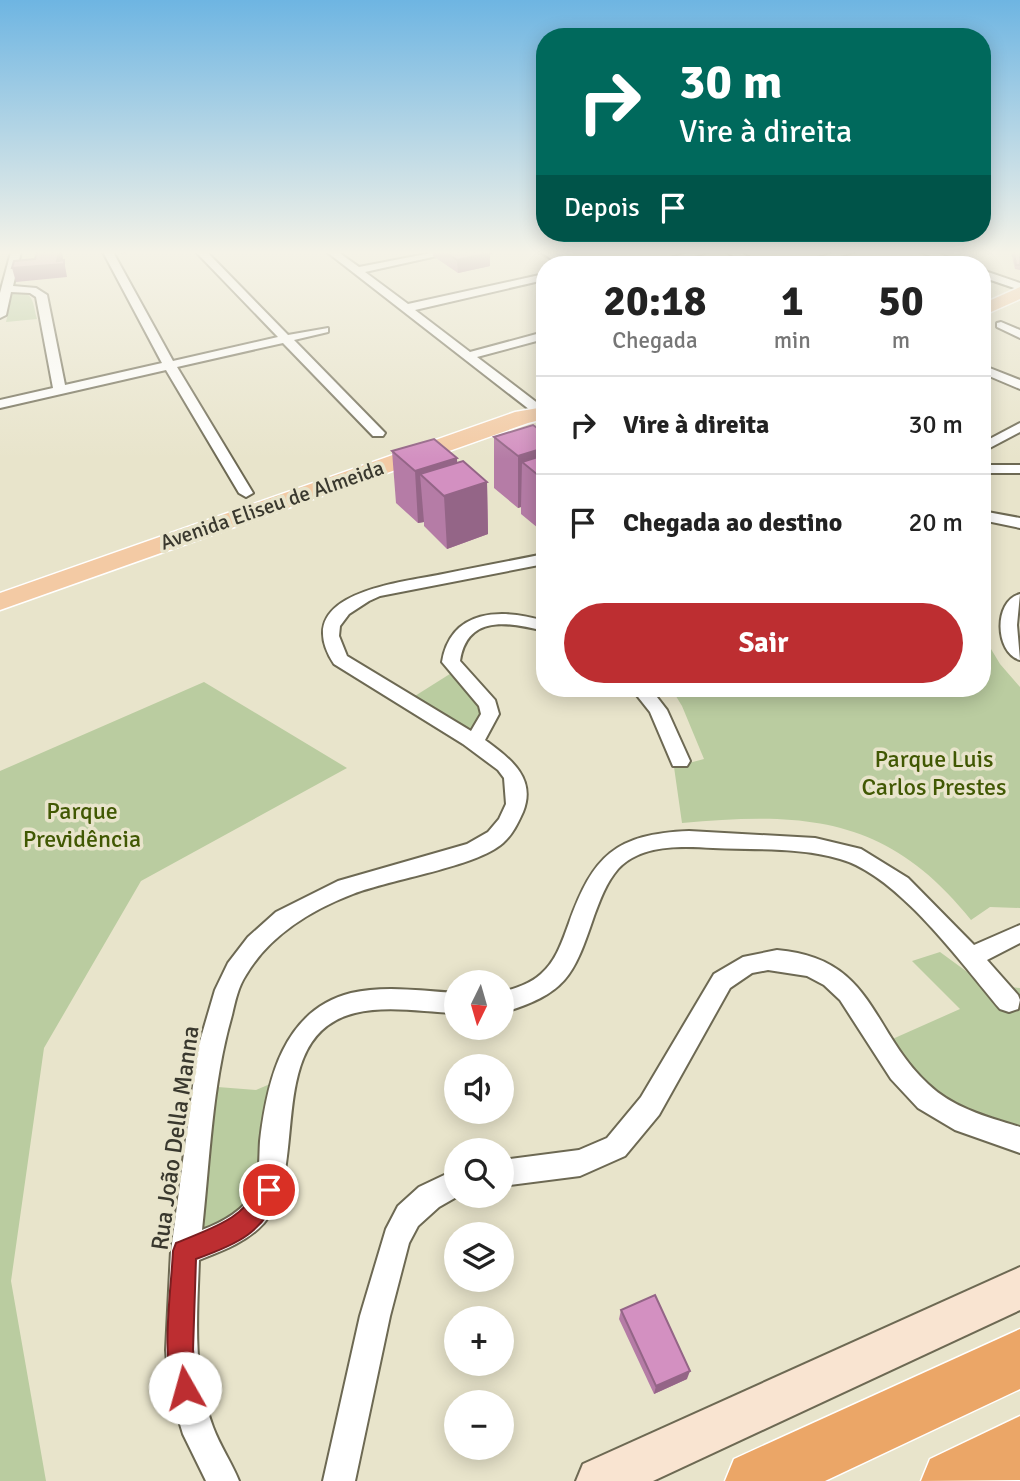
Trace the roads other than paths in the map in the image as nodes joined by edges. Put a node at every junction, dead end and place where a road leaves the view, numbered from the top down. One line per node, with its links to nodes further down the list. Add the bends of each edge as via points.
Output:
1 (46, 321): 16 (street)
2 (145, 321): 13 (street)
3 (269, 321): 11 (street)
4 (424, 321): 12 (street)
5 (1010, 321): 6 (main road)
6 (1001, 325): 7 (main road); 9 (street)
7 (991, 329)
8 (324, 330): 11 (street)
9 (1020, 334)
10 (536, 337): 12 (street)
11 (286, 339): 13 (street); 22 (street)
12 (468, 356): 18 (street)
13 (169, 365): 16 (street); 26 (street)
14 (991, 373): 15 (street)
15 (1020, 385)
16 (60, 390): 17 (street)
17 (0, 404)
18 (536, 404)
19 (536, 408): 26 (main road, Avenida Eliseu de Almeida)
20 (536, 409): 32 (main road, Avenida Eliseu de Almeida)
21 (1020, 427): 23 (street)
22 (378, 433)
23 (991, 443)
24 (991, 469): 25 (street)
25 (1020, 469)
26 (246, 493): 30 (main road, Avenida Eliseu de Almeida)
27 (991, 518): 28 (street)
28 (1020, 523)
29 (536, 561): 36 (street, Rua João Della Manna, via 375,592 349,603 328,633 340,660)
30 (0, 579)
31 (1020, 599): 34 (street, via 1007,619)
32 (0, 602)
33 (536, 624): 36 (street, via 496,618 470,627 451,649 451,662 491,714)
34 (1020, 654)
35 (647, 697): 37 (street, via 658,710)
36 (474, 742): 46 (street, Rua João Della Manna, via 514,777 516,804 495,838 474,850 346,887 312,902 284,918 236,970 210,1048)
37 (680, 761)
38 (1020, 934): 39 (street, via 984,954)
39 (969, 956): 40 (street, via 889,874 850,854 813,845 668,841 626,851 613,861 594,888 569,959 555,977); 41 (street)
40 (514, 998)
41 (1009, 1002)
42 (444, 1003): 46 (street, via 365,1002 336,1009 321,1019 306,1034 284,1078 263,1205 236,1230)
43 (1020, 1140): 44 (street, via 969,1124 917,1091 839,981 798,962 770,960 741,966 722,981 650,1106 615,1147 580,1163)
44 (514, 1171)
45 (444, 1189): 51 (street, via 408,1216 396,1239)
46 (185, 1251): 50 (street, Rua João Della Manna, via 181,1350 185,1388 199,1434)
47 (1020, 1288): 52 (main road)
48 (1020, 1358): 53 (highway)
49 (1020, 1447): 54 (highway)
50 (223, 1481)
51 (339, 1481)
52 (600, 1481)
53 (756, 1481)
54 (951, 1481)

